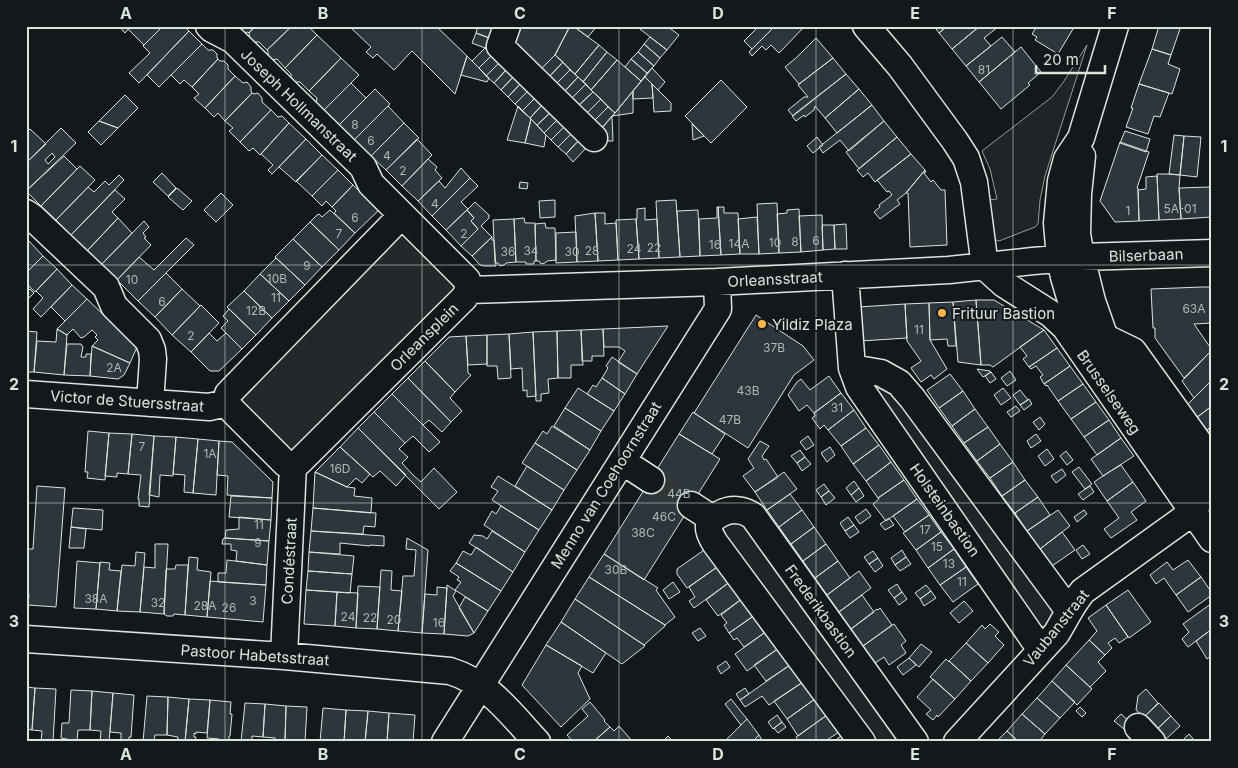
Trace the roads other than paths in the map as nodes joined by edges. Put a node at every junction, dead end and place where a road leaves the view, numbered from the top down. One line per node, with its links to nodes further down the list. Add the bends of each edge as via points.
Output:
1 (209, 26): 7 (street, Joseph Hollmanstraat, via 233,40 363,167 372,184)
2 (507, 26): 5 (street, via 500,46)
3 (866, 26): 10 (street, via 900,66 966,158 975,191)
4 (1115, 26): 9 (street, Brusselseweg, via 1081,138 1067,160 1061,181 1057,223)
5 (594, 138)
6 (26, 213): 17 (street, via 106,287 114,306 148,340 153,359)
7 (402, 214): 13 (street, Orleansplein, via 467,280); 18 (street, via 228,394)
8 (1212, 254): 9 (street, Bilserbaan)
9 (1071, 258): 10 (street, Orleansstraat); 14 (street, Brusselseweg, via 1092,301)
10 (985, 267): 11 (street, Orleansstraat); 23 (street, Brusselseweg, via 1064,327)
11 (846, 275): 12 (street, Orleansstraat); 15 (street, Holsteinbastion)
12 (717, 282): 13 (street, Orleansstraat); 19 (street, Menno van Coehoornstraat, via 718,309)
13 (469, 290): 21 (street, Orleansplein)
14 (1106, 344): 20 (street, Brusselseweg, via 1133,351); 23 (street, Brusselseweg)
15 (852, 368): 25 (street, via 881,374 899,383); 27 (street, Holsteinbastion, via 859,387)
16 (26, 394): 17 (street, Victor de Stuersstraat)
17 (150, 403): 18 (street, Victor de Stuersstraat, via 209,408)
18 (226, 403): 21 (street, via 286,464)
19 (622, 461): 22 (street); 29 (street, Menno van Coehoornstraat)
20 (1212, 461)
21 (294, 465): 28 (street, Condéstraat)
22 (650, 480)
23 (1202, 505): 24 (street, Brusselseweg); 25 (street, Vaubanstraat, via 1083,592)
24 (1212, 539)
25 (1068, 611): 27 (street, Vaubanstraat, via 1059,629)
26 (26, 639): 28 (street, Pastoor Habetsstraat)
27 (1041, 650): 34 (street, Vaubanstraat)
28 (284, 656): 29 (street, Pastoor Habetsstraat, via 438,670 458,674)
29 (480, 685): 30 (street, Menno van Coehoornstraat); 31 (street, Pastoor Habetsstraat)
30 (445, 742)
31 (537, 742)
32 (862, 742): 33 (street, Frederikbastion, via 715,543 701,512 734,510 754,516)
33 (915, 742)
34 (957, 742)

